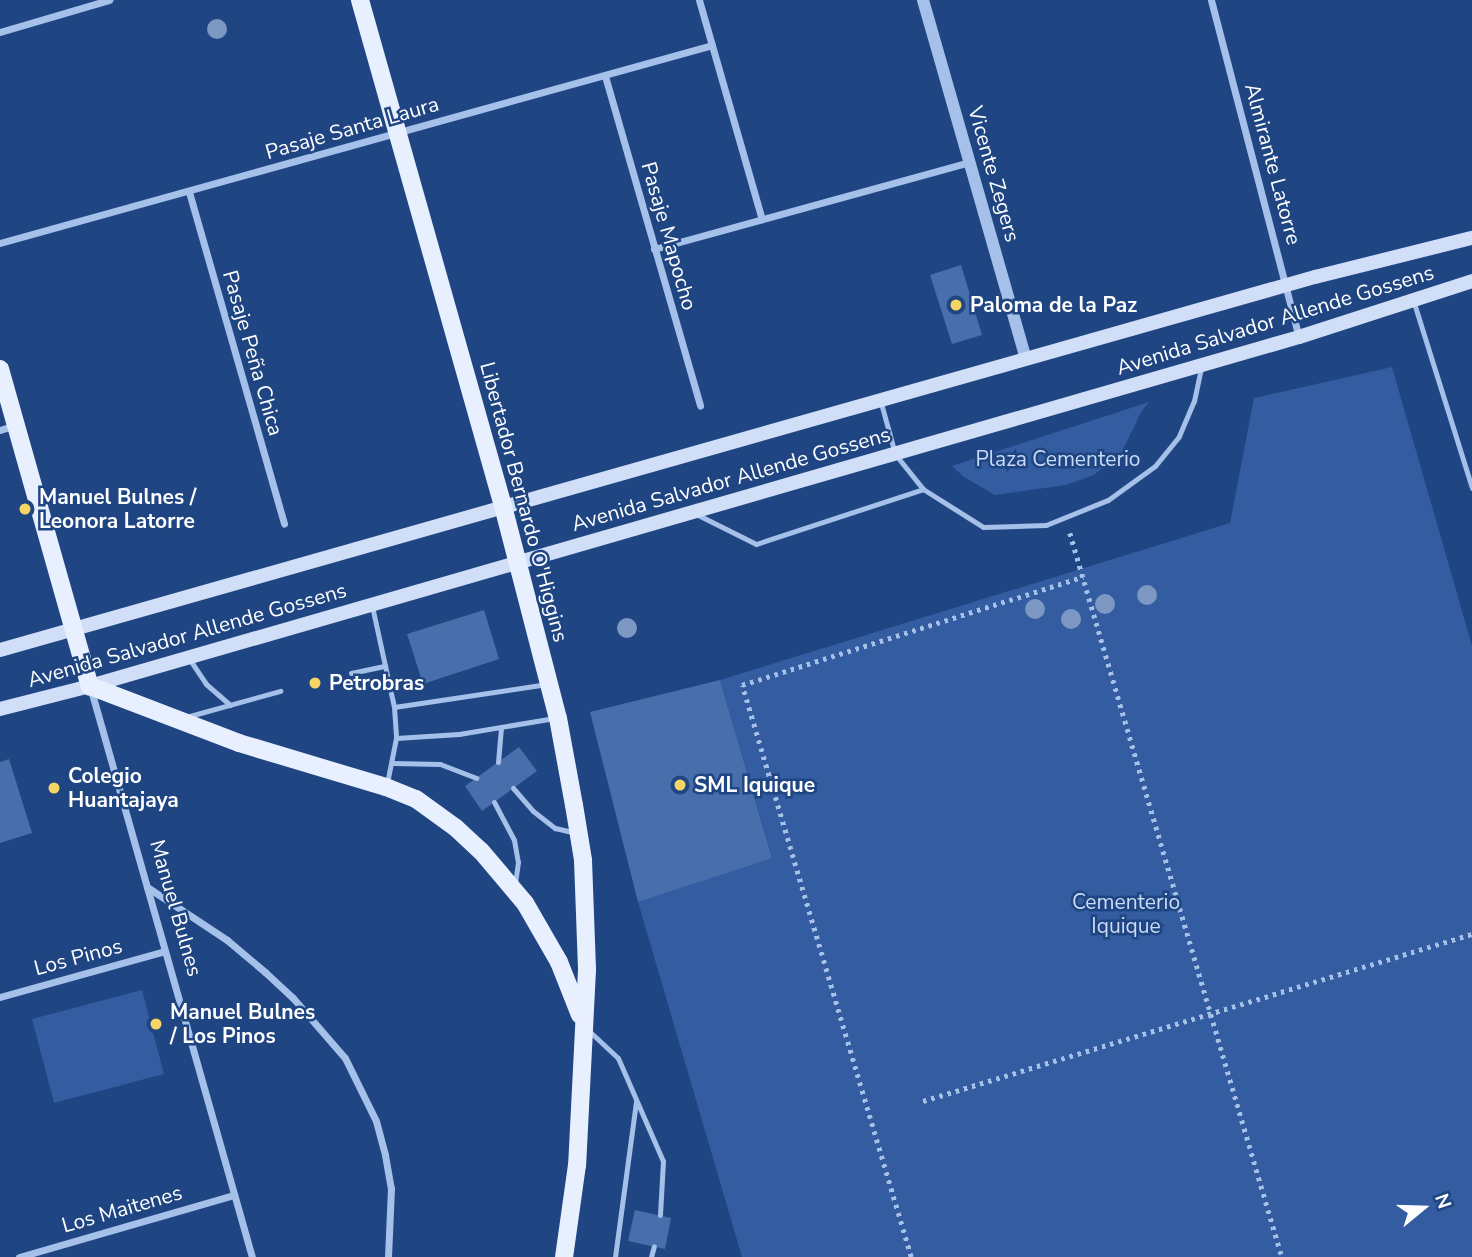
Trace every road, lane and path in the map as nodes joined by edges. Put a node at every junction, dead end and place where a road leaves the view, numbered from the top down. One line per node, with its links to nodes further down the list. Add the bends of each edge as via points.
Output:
1 (109, 0): 6 (street)
2 (360, 0): 9 (main road, Libertador Bernardo O'Higgins)
3 (699, 0): 7 (street)
4 (923, 0): 10 (street, Vicente Zegers)
5 (1211, 0): 17 (street, Almirante Latorre)
6 (0, 32)
7 (712, 45): 8 (street, Pasaje Santa Laura); 12 (street)
8 (605, 76): 9 (street, Pasaje Santa Laura); 15 (street, Pasaje Mapocho)
9 (399, 134): 11 (street, Pasaje Santa Laura); 29 (main road, Libertador Bernardo O'Higgins)
10 (970, 162): 12 (street); 20 (street, Vicente Zegers)
11 (189, 192): 14 (street, Pasaje Santa Laura); 32 (street, Pasaje Peña Chica)
12 (762, 219): 15 (street)
13 (1472, 238): 17 (main road, Avenida Salvador Allende Gossens)
14 (0, 243)
15 (654, 249): 24 (street, Pasaje Mapocho)
16 (1472, 281): 18 (main road, Avenida Salvador Allende Gossens)
17 (1288, 285): 19 (street, Almirante Latorre); 20 (main road, Avenida Salvador Allende Gossens)
18 (1413, 300): 19 (main road, Avenida Salvador Allende Gossens); 27 (lane)
19 (1299, 337): 21 (main road, Avenida Salvador Allende Gossens)
20 (1026, 359): 23 (main road, Avenida Salvador Allende Gossens)
21 (1202, 365): 26 (main road, Avenida Salvador Allende Gossens); 31 (lane, via 1179,436 1155,466 1108,500)
22 (0, 369): 25 (main road, Manuel Bulnes)
23 (880, 400): 26 (lane); 29 (main road, Avenida Salvador Allende Gossens)
24 (700, 406)
25 (8, 427): 36 (main road, Manuel Bulnes)
26 (895, 454): 28 (lane); 30 (main road, Avenida Salvador Allende Gossens)
27 (1472, 488)
28 (923, 489): 30 (lane, via 756,544); 31 (lane, via 983,527 1046,525)
29 (503, 506): 33 (main road, Libertador Bernardo O'Higgins); 36 (main road, Avenida Salvador Allende Gossens)
30 (692, 512): 33 (main road, Avenida Salvador Allende Gossens)
31 (1066, 519): 34 (path)
32 (284, 524)
33 (518, 562): 35 (main road, Avenida Salvador Allende Gossens); 41 (main road, Libertador Bernardo O'Higgins)
34 (1083, 578): 63 (path); 76 (path, via 742,685)
35 (372, 605): 38 (main road, Avenida Salvador Allende Gossens); 39 (lane)
36 (74, 629): 37 (main road, Avenida Salvador Allende Gossens); 42 (main road, Manuel Bulnes)
37 (0, 650)
38 (188, 657): 42 (main road, Avenida Salvador Allende Gossens); 44 (lane, via 206,684)
39 (385, 666): 40 (lane); 45 (lane)
40 (351, 673)
41 (547, 684): 45 (lane); 47 (main road, Libertador Bernardo O'Higgins)
42 (90, 686): 46 (main road, Avenida Salvador Allende Gossens); 48 (main road, Libertador Bernardo O'Higgins); 58 (street, Manuel Bulnes)
43 (280, 691): 44 (lane)
44 (230, 705): 48 (lane)
45 (394, 707): 50 (lane)
46 (0, 709)
47 (558, 718): 49 (lane); 57 (main road, Libertador Bernardo O'Higgins)
48 (176, 720): 54 (main road, Libertador Bernardo O'Higgins, via 274,755)
49 (501, 728): 50 (lane); 52 (lane)
50 (396, 738): 51 (lane)
51 (393, 762): 53 (lane, via 440,764); 54 (lane)
52 (498, 762)
53 (476, 778)
54 (386, 787): 59 (main road, Libertador Bernardo O'Higgins, via 416,799 456,828)
55 (513, 788): 57 (lane, via 555,828)
56 (494, 802): 59 (lane, via 514,840 518,862)
57 (579, 834): 64 (main road, Libertador Bernardo O'Higgins, via 587,916)
58 (147, 887): 61 (street, Manuel Bulnes); 72 (street, via 265,971 345,1058 376,1121 385,1154 391,1188)
59 (514, 890): 64 (main road, Libertador Bernardo O'Higgins, via 559,962)
60 (1472, 934): 63 (path)
61 (165, 951): 62 (street, Los Pinos); 67 (street, Manuel Bulnes)
62 (0, 997)
63 (1211, 1015): 66 (path); 77 (path)
64 (583, 1025): 65 (lane, via 618,1058); 73 (main road, Libertador Bernardo O'Higgins, via 577,1165)
65 (636, 1098): 68 (lane, via 663,1161); 74 (lane)
66 (923, 1101)
67 (234, 1195): 70 (street, Los Maitenes); 71 (street, Manuel Bulnes)
68 (660, 1215)
69 (654, 1246): 75 (lane)
70 (19, 1257)
71 (252, 1257)
72 (388, 1257)
73 (564, 1257)
74 (615, 1257)
75 (651, 1257)
76 (911, 1257)
77 (1282, 1257)

